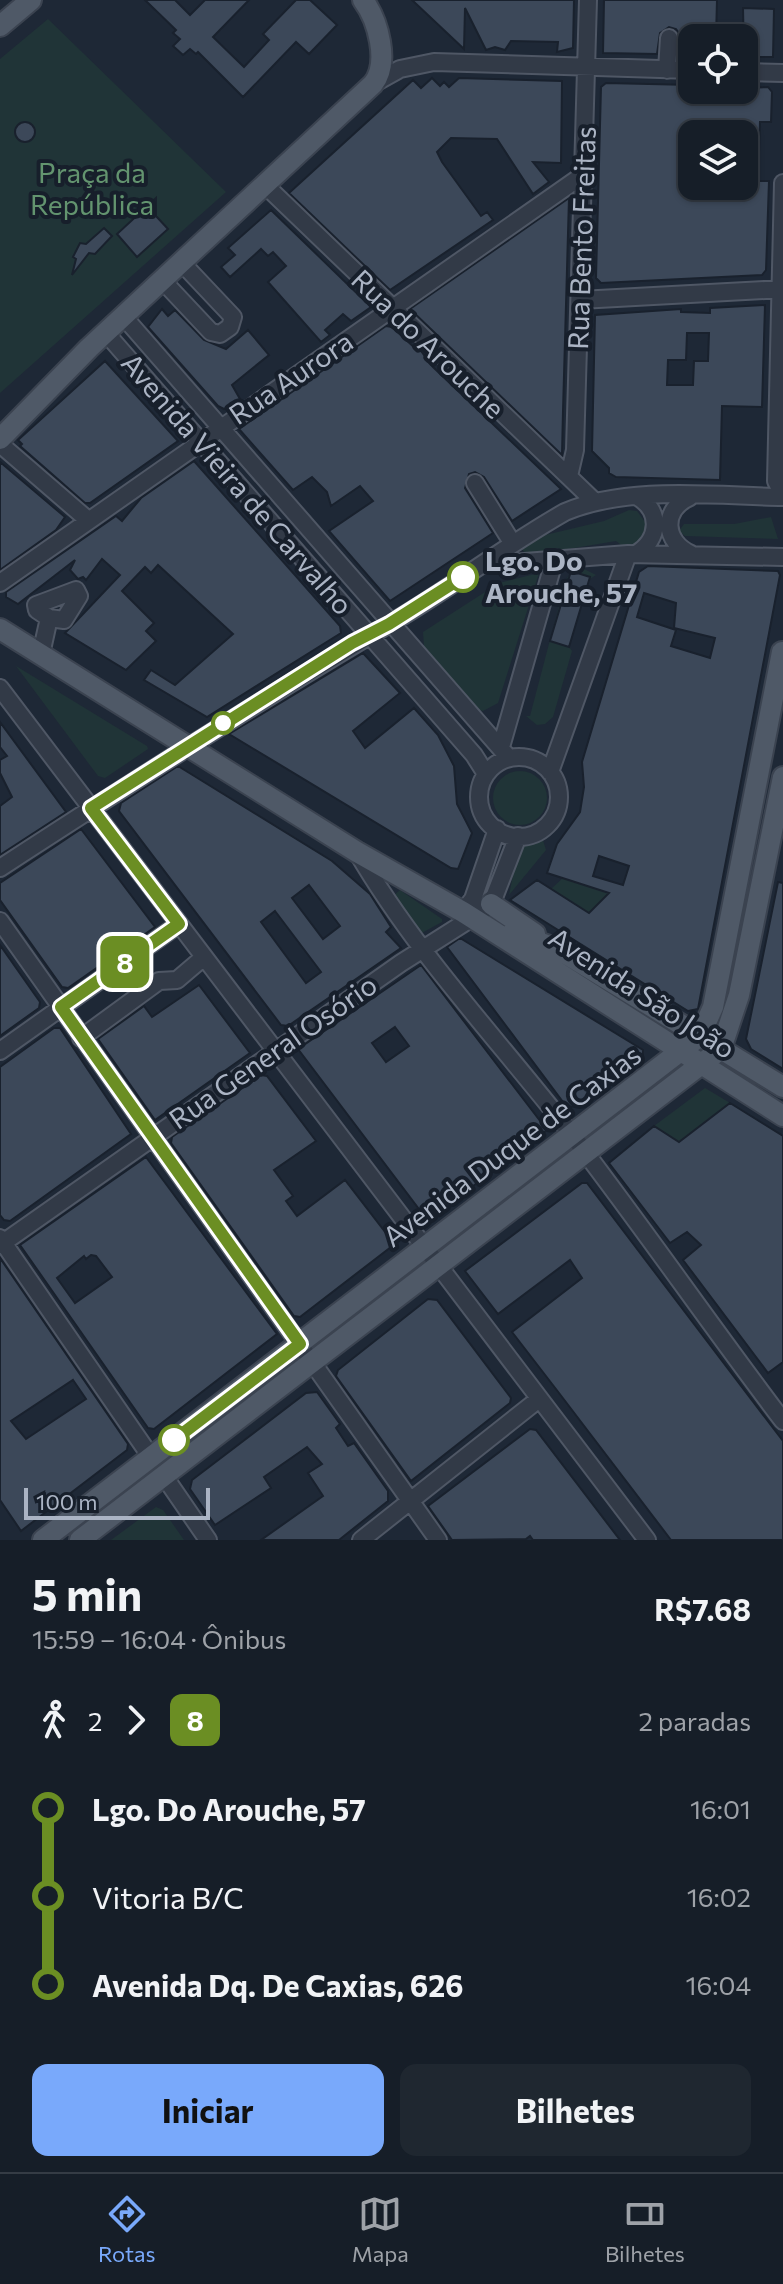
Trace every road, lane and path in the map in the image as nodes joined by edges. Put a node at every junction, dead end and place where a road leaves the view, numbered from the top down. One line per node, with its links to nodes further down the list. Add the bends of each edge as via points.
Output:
1 (31, 0): 4 (main road)
2 (588, 0): 6 (street, Rua Bento Freitas)
3 (367, 3): 11 (main road, via 381,60 381,74)
4 (0, 26)
5 (669, 38): 7 (street)
6 (586, 67): 7 (street); 11 (street, via 434,62 400,69); 12 (street, Rua Bento Freitas)
7 (667, 70): 8 (street)
8 (678, 70)
9 (758, 72): 10 (street)
10 (783, 73)
11 (373, 84): 14 (main road)
12 (583, 175): 18 (street, Rua Bento Freitas); 19 (street, Rua Aurora)
13 (783, 183): 17 (street)
14 (265, 185): 15 (main road); 19 (street, Rua do Arouche)
15 (182, 263): 16 (main road); 16 (street, via 233,317 225,332 211,332)
16 (163, 281): 20 (main road)
17 (781, 290): 18 (street); 31 (street, via 776,481)
18 (580, 300): 27 (street, Rua Bento Freitas, via 575,450)
19 (392, 309): 24 (street, Rua Aurora); 27 (street, Rua do Arouche)
20 (124, 317): 21 (main road); 22 (street, Avenida Vieira de Carvalho)
21 (106, 333): 23 (street, Avenida Vieira de Carvalho); 25 (main road)
22 (167, 366): 23 (street); 24 (street, Avenida Vieira de Carvalho)
23 (150, 383): 26 (street, Avenida Vieira de Carvalho)
24 (219, 427): 26 (street, Rua Aurora); 42 (street, Avenida Vieira de Carvalho)
25 (0, 441): 33 (street)
26 (199, 441): 33 (street, Rua Aurora); 44 (street, Avenida Vieira de Carvalho)
27 (569, 476): 32 (street, Rua do Arouche)
28 (473, 485): 34 (street)
29 (636, 496): 30 (street); 32 (street); 35 (street, via 652,510 655,527 649,543)
30 (695, 496): 31 (street); 36 (street, via 679,503 669,522 674,542)
31 (783, 496)
32 (593, 500): 34 (street)
33 (88, 520): 40 (street, Rua Aurora)
34 (511, 546): 39 (street)
35 (632, 554): 36 (street); 38 (street); 52 (street)
36 (691, 554): 37 (street)
37 (783, 557)
38 (555, 558): 39 (street); 51 (street)
39 (480, 566): 42 (street)
40 (0, 583)
41 (49, 618): 46 (street)
42 (389, 624): 44 (street); 51 (street, Avenida Vieira de Carvalho)
43 (0, 629): 46 (main road, Avenida São João)
44 (369, 634): 49 (street); 53 (street, Avenida Vieira de Carvalho)
45 (783, 652): 50 (main road, Avenida Duque de Caxias)
46 (41, 654): 49 (main road, Avenida São João)
47 (0, 688): 55 (street)
48 (783, 735): 50 (main road)
49 (187, 745): 55 (street); 58 (main road, Avenida São João)
50 (763, 750): 68 (main road, Avenida Duque de Caxias, via 713,1007)
51 (505, 752): 52 (street, via 529,758); 53 (street)
52 (550, 772): 57 (street, via 559,793 554,814 539,830)
53 (486, 774): 56 (street, via 480,804)
54 (783, 777): 70 (main road, Avenida Duque de Caxias, via 739,995)
55 (91, 808): 59 (street); 63 (street)
56 (497, 829): 57 (street); 61 (street)
57 (518, 836): 60 (street)
58 (357, 852): 61 (main road, Avenida São João); 64 (street)
59 (0, 868)
60 (491, 904): 61 (street, Rua General Osório); 65 (main road)
61 (467, 915): 64 (street, Rua General Osório); 65 (main road, Avenida São João); 73 (main road, Avenida São João)
62 (0, 921): 67 (street)
63 (179, 924): 66 (street); 67 (street)
64 (423, 948): 71 (street, Rua General Osório); 77 (street)
65 (558, 949): 68 (main road, Avenida São João)
66 (204, 957): 69 (street, via 177,980 159,981); 71 (street)
67 (61, 1007): 69 (street); 72 (street)
68 (700, 1036): 70 (main road, Avenida São João); 73 (main road, Avenida Duque de Caxias)
69 (81, 1038): 78 (street)
70 (721, 1049): 74 (main road, Avenida Duque de Caxias); 75 (main road, Avenida São João)
71 (275, 1050): 78 (street, Rua General Osório); 81 (street)
72 (0, 1051)
73 (680, 1053): 74 (main road, Avenida São João); 77 (main road, Avenida Duque de Caxias)
74 (703, 1066): 76 (main road, Avenida São João); 79 (main road, Avenida Duque de Caxias)
75 (783, 1087)
76 (783, 1116)
77 (572, 1136): 79 (street); 81 (main road, Avenida Duque de Caxias)
78 (152, 1137): 80 (street, Rua General Osório); 83 (street)
79 (586, 1153): 82 (main road, Avenida Duque de Caxias); 87 (street)
80 (1, 1242): 88 (street)
81 (425, 1248): 82 (street); 83 (main road, Avenida Duque de Caxias)
82 (439, 1267): 84 (main road, Avenida Duque de Caxias); 85 (street)
83 (291, 1350): 84 (street); 86 (main road); 88 (main road, Avenida Duque de Caxias)
84 (313, 1363): 86 (main road, Avenida Duque de Caxias); 90 (street)
85 (539, 1399): 90 (street); 96 (street)
86 (244, 1415): 89 (main road, Avenida Duque de Caxias)
87 (782, 1418)
88 (151, 1457): 91 (main road, Avenida Duque de Caxias)
89 (164, 1476): 92 (main road, Avenida Duque de Caxias); 93 (street)
90 (411, 1501): 94 (street); 95 (street)
91 (43, 1540)
92 (80, 1540)
93 (208, 1540)
94 (361, 1540)
95 (438, 1540)
96 (647, 1540)

